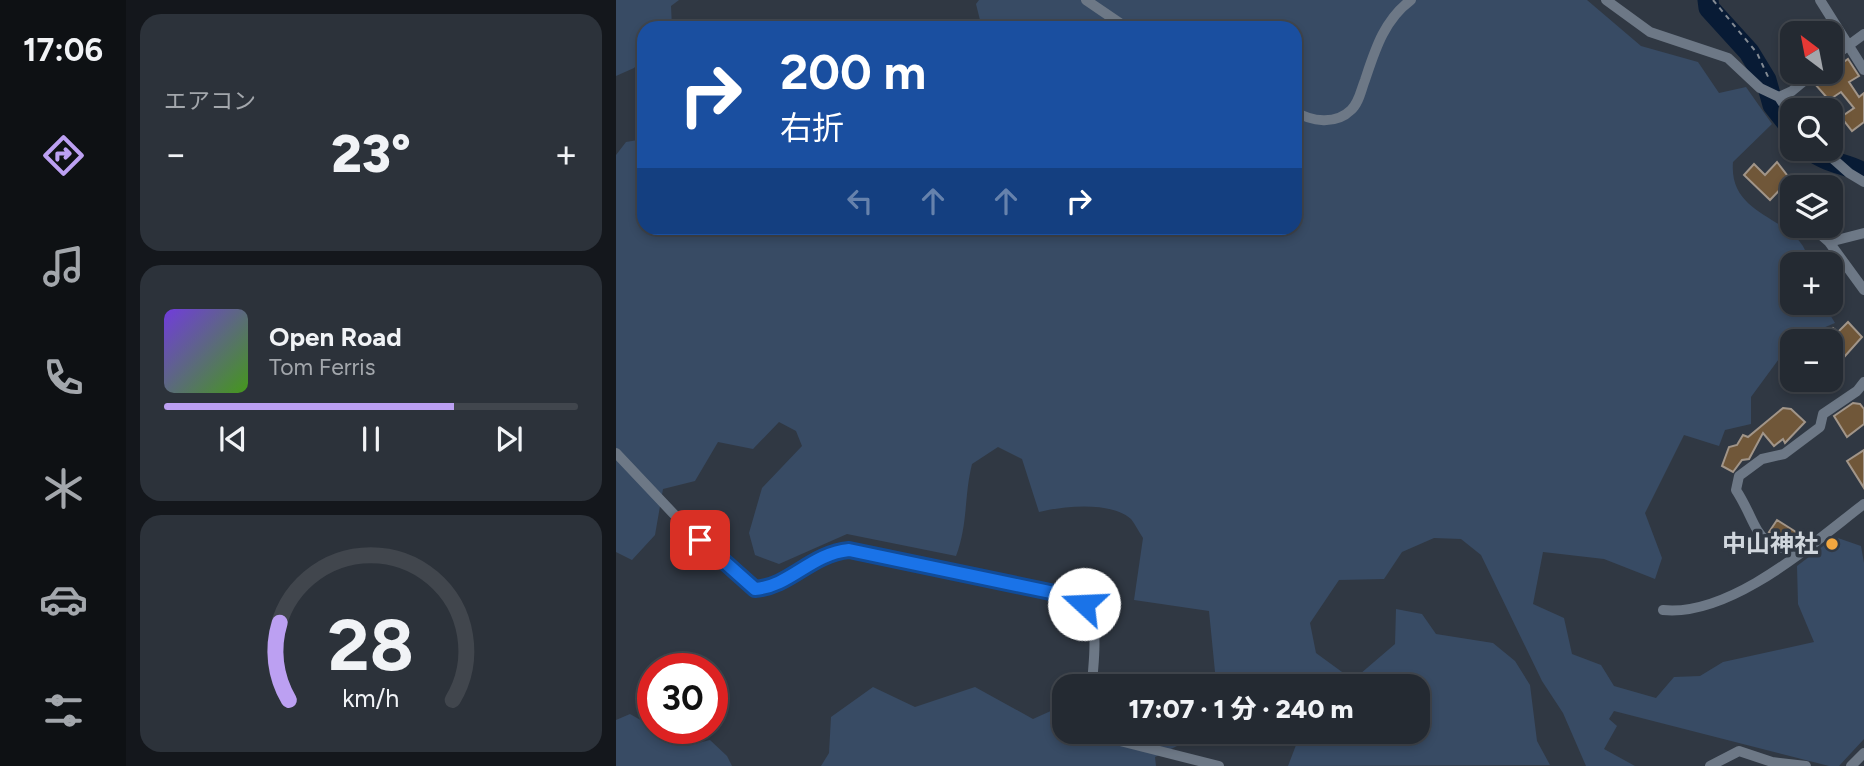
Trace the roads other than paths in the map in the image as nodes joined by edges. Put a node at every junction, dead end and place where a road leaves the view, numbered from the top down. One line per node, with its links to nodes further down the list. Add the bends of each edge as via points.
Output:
1 (1086, 0): 5 (street)
2 (1411, 0): 13 (street, via 1384,30 1352,110 1327,120)
3 (1606, 0): 11 (street, via 1650,32 1728,58 1760,88)
4 (1820, 0): 7 (street)
5 (1118, 21)
6 (1864, 34): 7 (street)
7 (1848, 44): 8 (street); 9 (street)
8 (1843, 48)
9 (1864, 70)
10 (1800, 84): 11 (street)
11 (1777, 96): 12 (street)
12 (1780, 100)
13 (1302, 114)
14 (1836, 161): 15 (street)
15 (1864, 182)
16 (1864, 233): 18 (street)
17 (1824, 238): 18 (street)
18 (1829, 242): 19 (street)
19 (1864, 290)
20 (1860, 386): 21 (street); 24 (street, via 1823,414 1820,427 1784,454 1762,459 1739,476 1736,490 1759,537 1779,550)
21 (1864, 402)
22 (616, 453): 26 (street, via 686,527 755,589 782,581 822,555 849,550 1076,598 1094,625)
23 (1864, 503): 24 (street)
24 (1803, 551): 25 (street, via 1748,587 1691,610)
25 (1663, 610)
26 (1092, 674)
27 (1131, 744): 29 (street)
28 (1864, 753): 32 (street)
29 (1219, 766)
30 (1710, 766): 31 (street, via 1739,751 1772,762)
31 (1806, 766)
32 (1851, 766)

